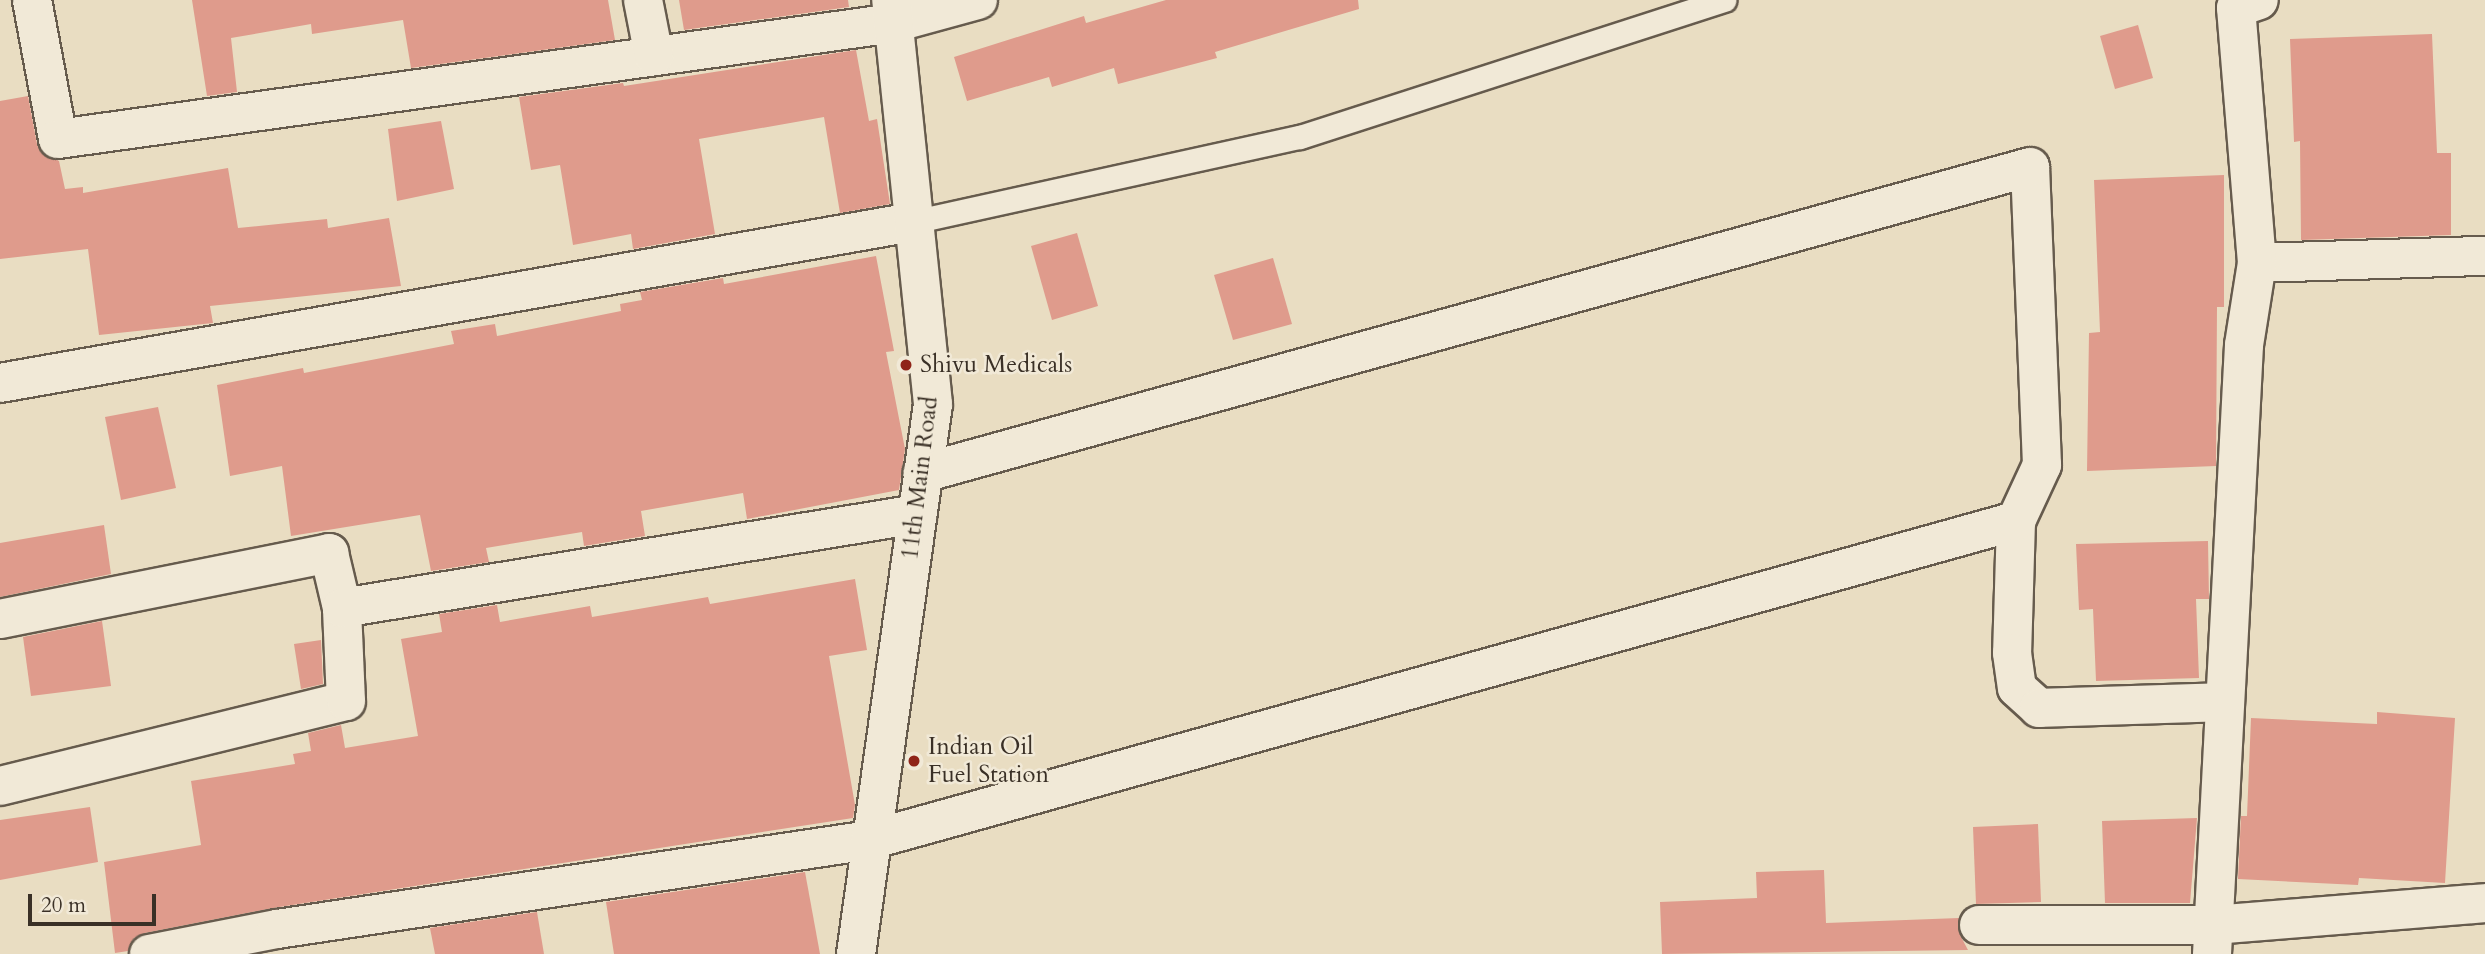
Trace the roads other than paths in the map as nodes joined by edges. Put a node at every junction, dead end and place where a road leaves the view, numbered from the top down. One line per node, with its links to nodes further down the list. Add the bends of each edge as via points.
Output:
1 (32, 0): 7 (street, via 58,139)
2 (643, 0): 7 (street)
3 (978, 0): 6 (street)
4 (1724, 0): 8 (lane, via 1300,137)
5 (2259, 0): 10 (street, via 2236,8)
6 (892, 12): 7 (street); 8 (street, 11th Main Road)
7 (654, 56)
8 (912, 222): 11 (street); 12 (street, 11th Main Road, via 933,404)
9 (2485, 256): 10 (street)
10 (2257, 263): 17 (street, via 2244,345)
11 (0, 383)
12 (923, 473): 13 (street, 11th Main Road); 14 (street, via 2030,167 2042,465)
13 (917, 514): 15 (street); 19 (street, 11th Main Road)
14 (2016, 521): 17 (street, via 2012,653 2017,688 2039,708); 19 (street)
15 (342, 608): 16 (street, via 329,553); 18 (street, via 346,701)
16 (0, 619)
17 (2225, 702): 22 (street)
18 (0, 786)
19 (870, 840): 23 (street, via 277,929); 24 (street, 11th Main Road)
20 (2485, 903): 22 (street)
21 (1979, 925): 22 (street)
22 (2213, 939)
23 (149, 954)
24 (856, 954)

